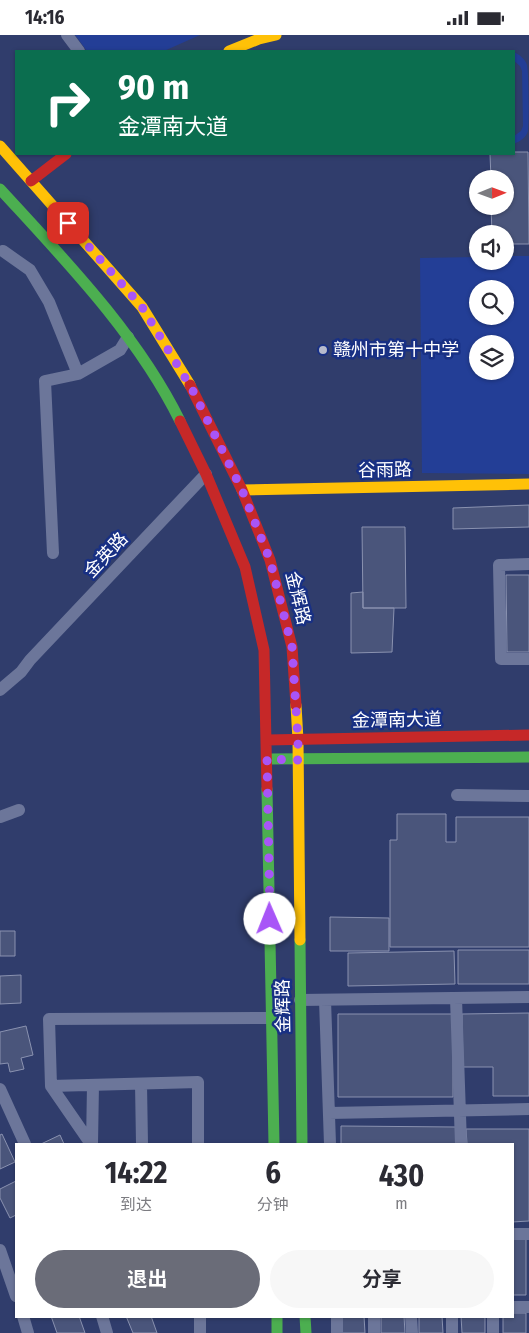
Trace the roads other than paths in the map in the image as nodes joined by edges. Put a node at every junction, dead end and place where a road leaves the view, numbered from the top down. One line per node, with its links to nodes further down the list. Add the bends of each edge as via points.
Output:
1 (67, 35): 3 (street)
2 (276, 35): 4 (main road)
3 (78, 50)
4 (232, 50)
5 (0, 146): 7 (main road, 金辉路)
6 (65, 155): 7 (main road)
7 (31, 181): 14 (main road, 金辉路, via 142,307 192,389)
8 (0, 189): 10 (main road, 金辉路, via 60,254)
9 (3, 251): 11 (street, via 30,270 50,302)
10 (128, 337): 11 (street, via 120,351); 12 (main road, 金辉路, via 169,399)
11 (78, 374): 15 (street, via 45,381)
12 (206, 474): 18 (street, 金英路, via 22,672); 20 (main road, 金辉路, via 245,567 260,631 264,650)
13 (529, 484): 14 (main road, 谷雨路)
14 (242, 490): 21 (main road, 金辉路, via 270,560 292,647)
15 (53, 553)
16 (529, 564): 17 (street, via 499,565 501,659)
17 (529, 659)
18 (0, 690)
19 (529, 735): 21 (main road, 金潭南大道)
20 (266, 740): 21 (main road, 金潭南大道); 23 (main road, 金辉路)
21 (298, 740): 24 (main road, 金辉路)
22 (529, 757): 24 (main road)
23 (267, 759): 24 (main road); 33 (main road, 金辉路)
24 (298, 760): 31 (main road, 金辉路)
25 (457, 795): 26 (street)
26 (529, 796)
27 (19, 810): 28 (street)
28 (0, 817)
29 (529, 997): 30 (street)
30 (456, 998): 32 (street); 39 (street)
31 (300, 1000): 32 (street); 47 (main road, 金辉路)
32 (325, 1000): 40 (street)
33 (271, 1019): 36 (street, via 49,1019); 46 (main road, 金辉路)
34 (141, 1084): 35 (street); 44 (street); 45 (street, via 198,1082)
35 (93, 1085): 36 (street); 43 (street)
36 (51, 1086): 42 (street)
37 (0, 1089): 41 (street)
38 (529, 1109): 39 (street)
39 (460, 1110): 40 (street); 49 (street)
40 (328, 1113): 48 (street)
41 (25, 1143)
42 (91, 1143)
43 (92, 1143)
44 (142, 1143)
45 (198, 1143)
46 (274, 1143)
47 (302, 1143)
48 (330, 1143)
49 (461, 1143)
50 (514, 1234): 51 (street)
51 (529, 1234)
52 (0, 1250): 53 (street)
53 (15, 1293)
54 (514, 1307): 55 (street)
55 (529, 1307)
56 (24, 1318): 66 (street)
57 (103, 1318): 67 (street)
58 (200, 1318): 68 (street)
59 (277, 1318): 69 (main road)
60 (305, 1318): 70 (main road)
61 (337, 1318): 71 (street)
62 (374, 1318): 72 (street)
63 (411, 1318): 73 (street)
64 (452, 1318): 74 (street)
65 (493, 1318): 75 (street)
66 (28, 1333)
67 (107, 1333)
68 (200, 1333)
69 (277, 1333)
70 (306, 1333)
71 (337, 1333)
72 (374, 1333)
73 (412, 1333)
74 (452, 1333)
75 (493, 1333)

